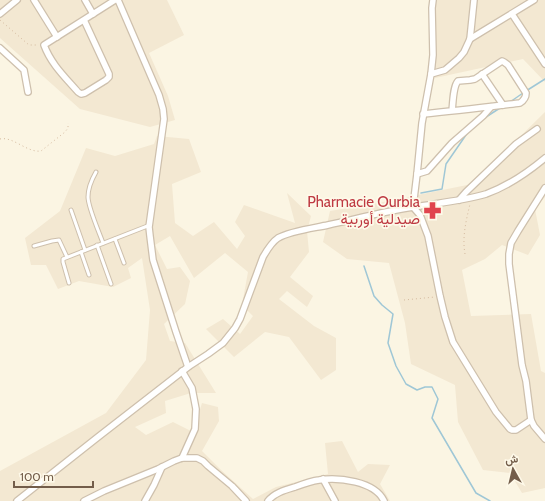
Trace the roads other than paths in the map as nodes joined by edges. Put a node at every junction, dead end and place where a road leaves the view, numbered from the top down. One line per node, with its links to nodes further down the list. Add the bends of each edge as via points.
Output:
1 (17, 0): 9 (street)
2 (34, 0): 13 (street)
3 (85, 0): 10 (street)
4 (115, 0): 10 (street)
5 (118, 0): 32 (street, via 163,109 164,119)
6 (433, 0): 17 (street, via 433,56)
7 (474, 0): 14 (street)
8 (534, 0): 11 (street)
9 (0, 14)
10 (93, 14): 12 (street)
11 (512, 14): 14 (street); 16 (street)
12 (84, 20): 13 (street); 13 (street, via 109,78 85,93 78,92 48,56 44,46)
13 (57, 37)
14 (470, 39): 17 (street, via 464,52 453,64 445,70)
15 (0, 48): 19 (street, via 24,70)
16 (544, 61)
17 (430, 74): 23 (street)
18 (482, 74): 20 (street); 20 (street, via 502,61 508,65 526,95 520,104); 22 (street, via 475,79 457,82)
19 (28, 92)
20 (503, 106): 21 (street)
21 (491, 108): 22 (street); 27 (street, via 452,143 427,171)
22 (452, 111): 23 (street)
23 (423, 114): 27 (street)
24 (537, 129): 29 (street, via 516,144)
25 (545, 158): 29 (street, via 503,187)
26 (96, 172): 34 (lane, via 88,197)
27 (417, 174): 30 (street)
28 (545, 188): 46 (street, via 511,243 509,254 512,294)
29 (459, 200): 30 (street)
30 (413, 207): 44 (street, via 286,234 277,239 266,250 235,328 223,343); 46 (street, via 420,215 428,236 440,296 453,342 496,412 512,430)
31 (71, 210): 37 (lane)
32 (150, 225): 33 (lane); 44 (street, via 153,260)
33 (115, 239): 34 (lane); 40 (lane)
34 (103, 243): 35 (lane)
35 (97, 245): 37 (lane); 43 (lane)
36 (34, 246): 39 (lane, via 60,240)
37 (85, 250): 38 (lane)
38 (81, 252): 39 (lane); 41 (lane)
39 (67, 257): 42 (lane, via 62,262)
40 (124, 263)
41 (89, 275)
42 (69, 283)
43 (111, 284)
44 (188, 367): 45 (street)
45 (182, 371): 48 (street, via 192,388 196,409 195,429); 51 (street)
46 (530, 420): 47 (street)
47 (545, 439)
48 (182, 458): 49 (street); 54 (street, via 203,460)
49 (162, 467): 52 (street); 53 (street)
50 (323, 479): 55 (street, via 290,488 274,495); 56 (street); 57 (street, via 349,480 370,487)
51 (17, 501)
52 (84, 501)
53 (145, 501)
54 (246, 501)
55 (268, 501)
56 (335, 501)
57 (384, 501)

